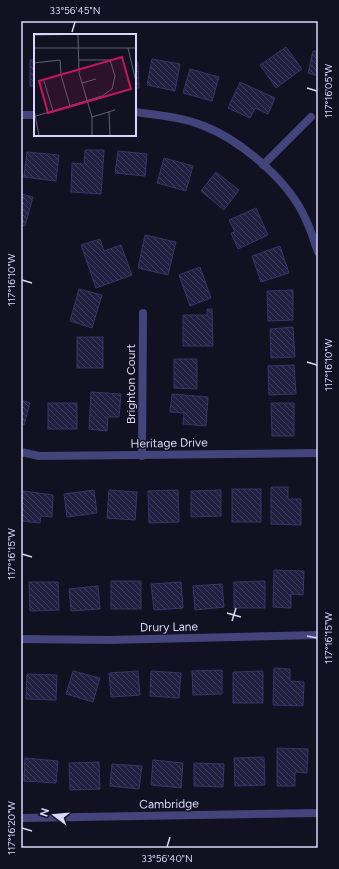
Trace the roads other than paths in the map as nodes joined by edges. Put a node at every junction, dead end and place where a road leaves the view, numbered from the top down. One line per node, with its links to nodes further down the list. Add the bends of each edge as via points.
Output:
1 (136, 112): 5 (street, via 168,116 204,126 233,141)
2 (21, 115): 3 (street)
3 (34, 115)
4 (311, 117): 5 (street)
5 (262, 165): 6 (street, via 287,188 306,219)
6 (318, 252)
7 (143, 313): 10 (street, Brighton Court)
8 (21, 452): 10 (street, Heritage Drive, via 39,456)
9 (318, 453): 10 (street, Heritage Drive)
10 (142, 456)
11 (318, 635): 12 (street, Drury Lane, via 107,640)
12 (21, 639)
13 (318, 813): 14 (street, Cambridge)
14 (21, 818)

